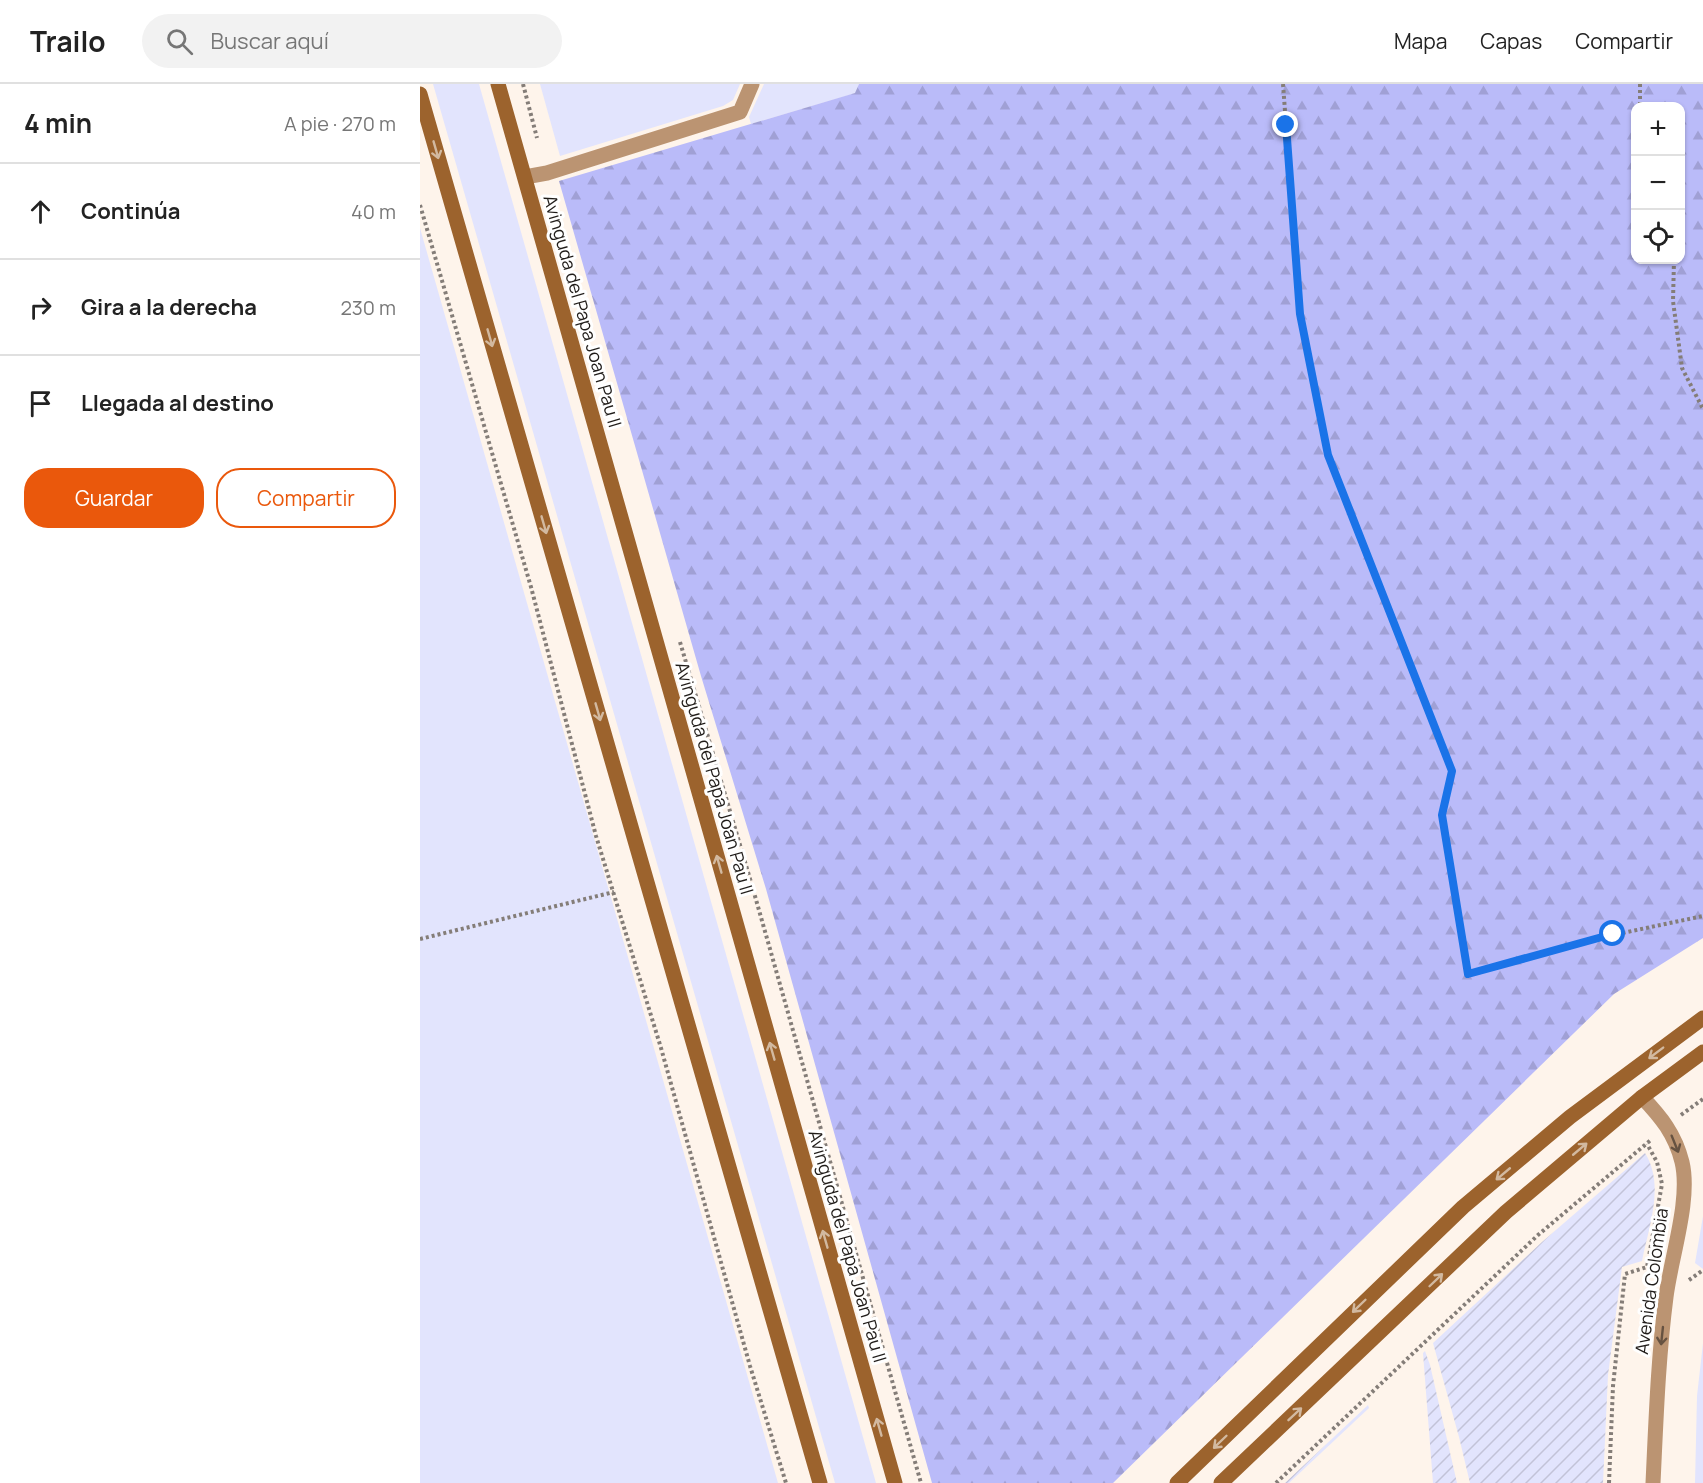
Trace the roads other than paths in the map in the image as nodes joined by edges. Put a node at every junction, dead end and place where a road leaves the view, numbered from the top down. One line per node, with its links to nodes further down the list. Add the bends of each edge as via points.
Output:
1 (498, 84): 4 (main road, Avinguda del Papa Joan Pau II)
2 (752, 84): 4 (street, via 740,112)
3 (420, 94): 8 (main road, one-way to 8)
4 (525, 177): 9 (main road, Avinguda del Papa Joan Pau II, one-way to 4)
5 (1703, 1018): 10 (main road, one-way to 10, via 1570,1117 1463,1207)
6 (1703, 1052): 7 (main road)
7 (1642, 1097): 11 (main road, one-way to 7, via 1506,1212); 12 (street, Avenida Colombia, one-way to 12, via 1668,1125 1684,1178 1657,1374)
8 (820, 1483)
9 (895, 1483)
10 (1177, 1483)
11 (1221, 1483)
12 (1653, 1483)

